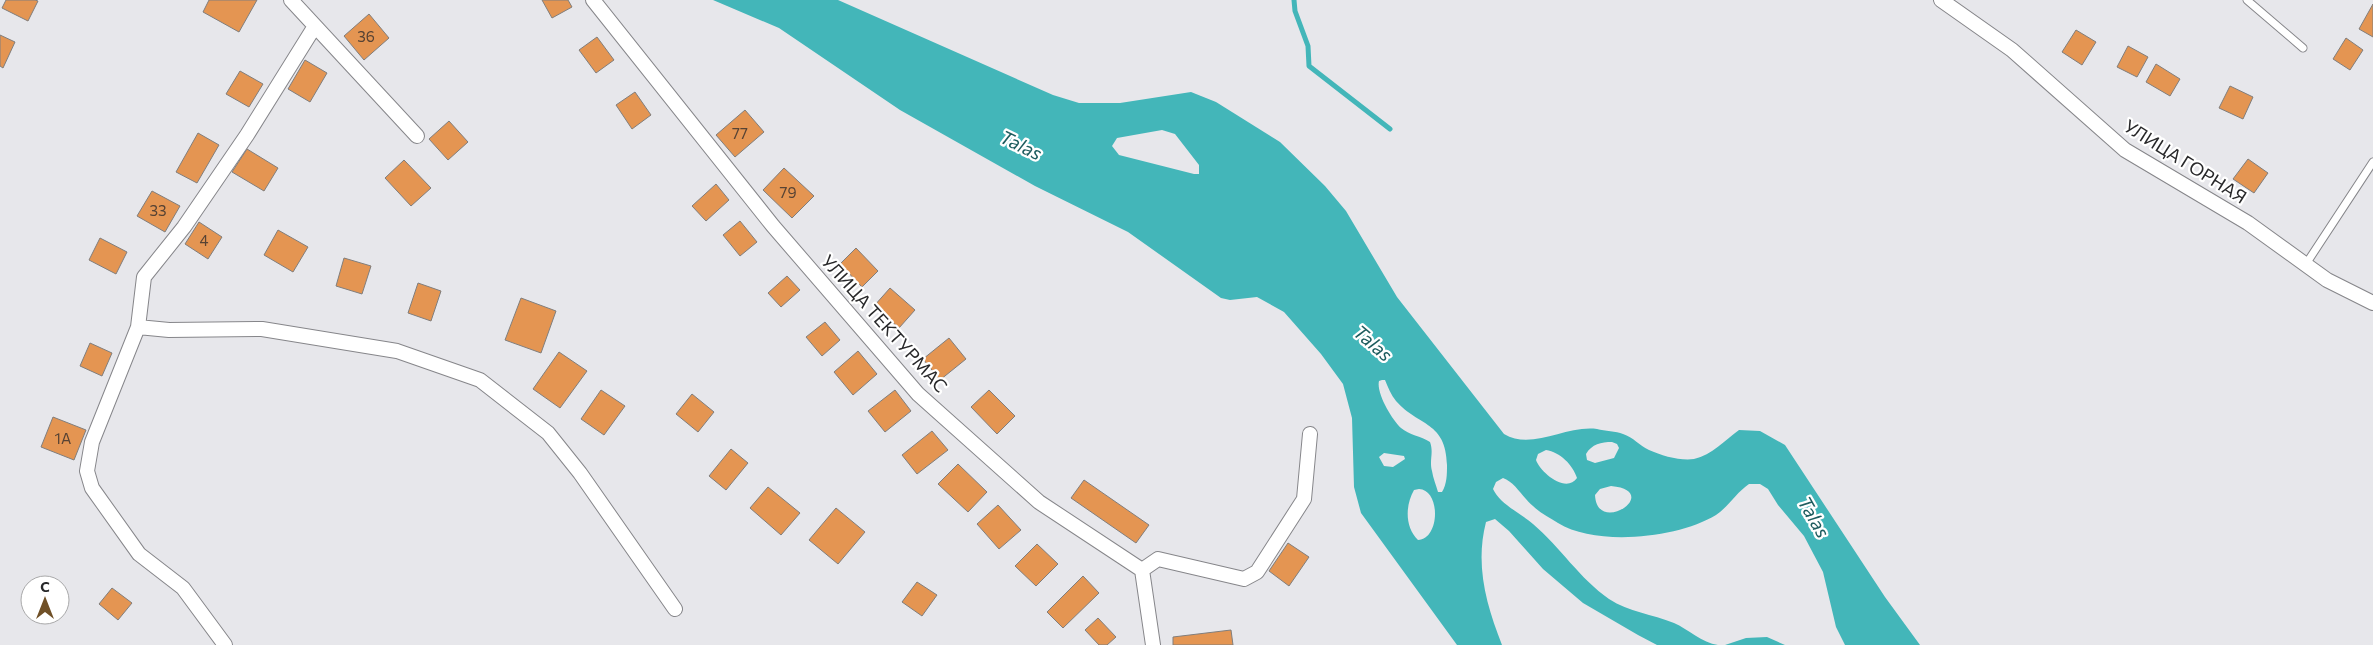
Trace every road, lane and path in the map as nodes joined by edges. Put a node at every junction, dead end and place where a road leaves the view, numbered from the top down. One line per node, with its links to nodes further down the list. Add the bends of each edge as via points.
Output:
1 (291, 0): 5 (street)
2 (593, 0): 13 (street, УЛИЦА ТЕКТУРМАС, via 773,226 918,394 1040,502)
3 (1941, 0): 9 (street, УЛИЦА ГОРНАЯ, via 2012,50 2124,150 2248,223)
4 (2247, 0): 6 (lane)
5 (315, 26): 7 (street); 11 (street, via 247,135 184,227 144,277)
6 (2303, 48)
7 (417, 136)
8 (2373, 162): 9 (lane)
9 (2306, 264): 10 (street, УЛИЦА ГОРНАЯ, via 2327,280)
10 (2373, 303)
11 (138, 328): 14 (street, via 262,329 397,351 480,380 548,433 580,473); 15 (street, via 92,442 87,471 92,488 139,554 184,588)
12 (1310, 434): 13 (street, via 1304,500 1257,572 1244,580 1158,558)
13 (1142, 570): 16 (street)
14 (675, 609)
15 (225, 645)
16 (1153, 645)

